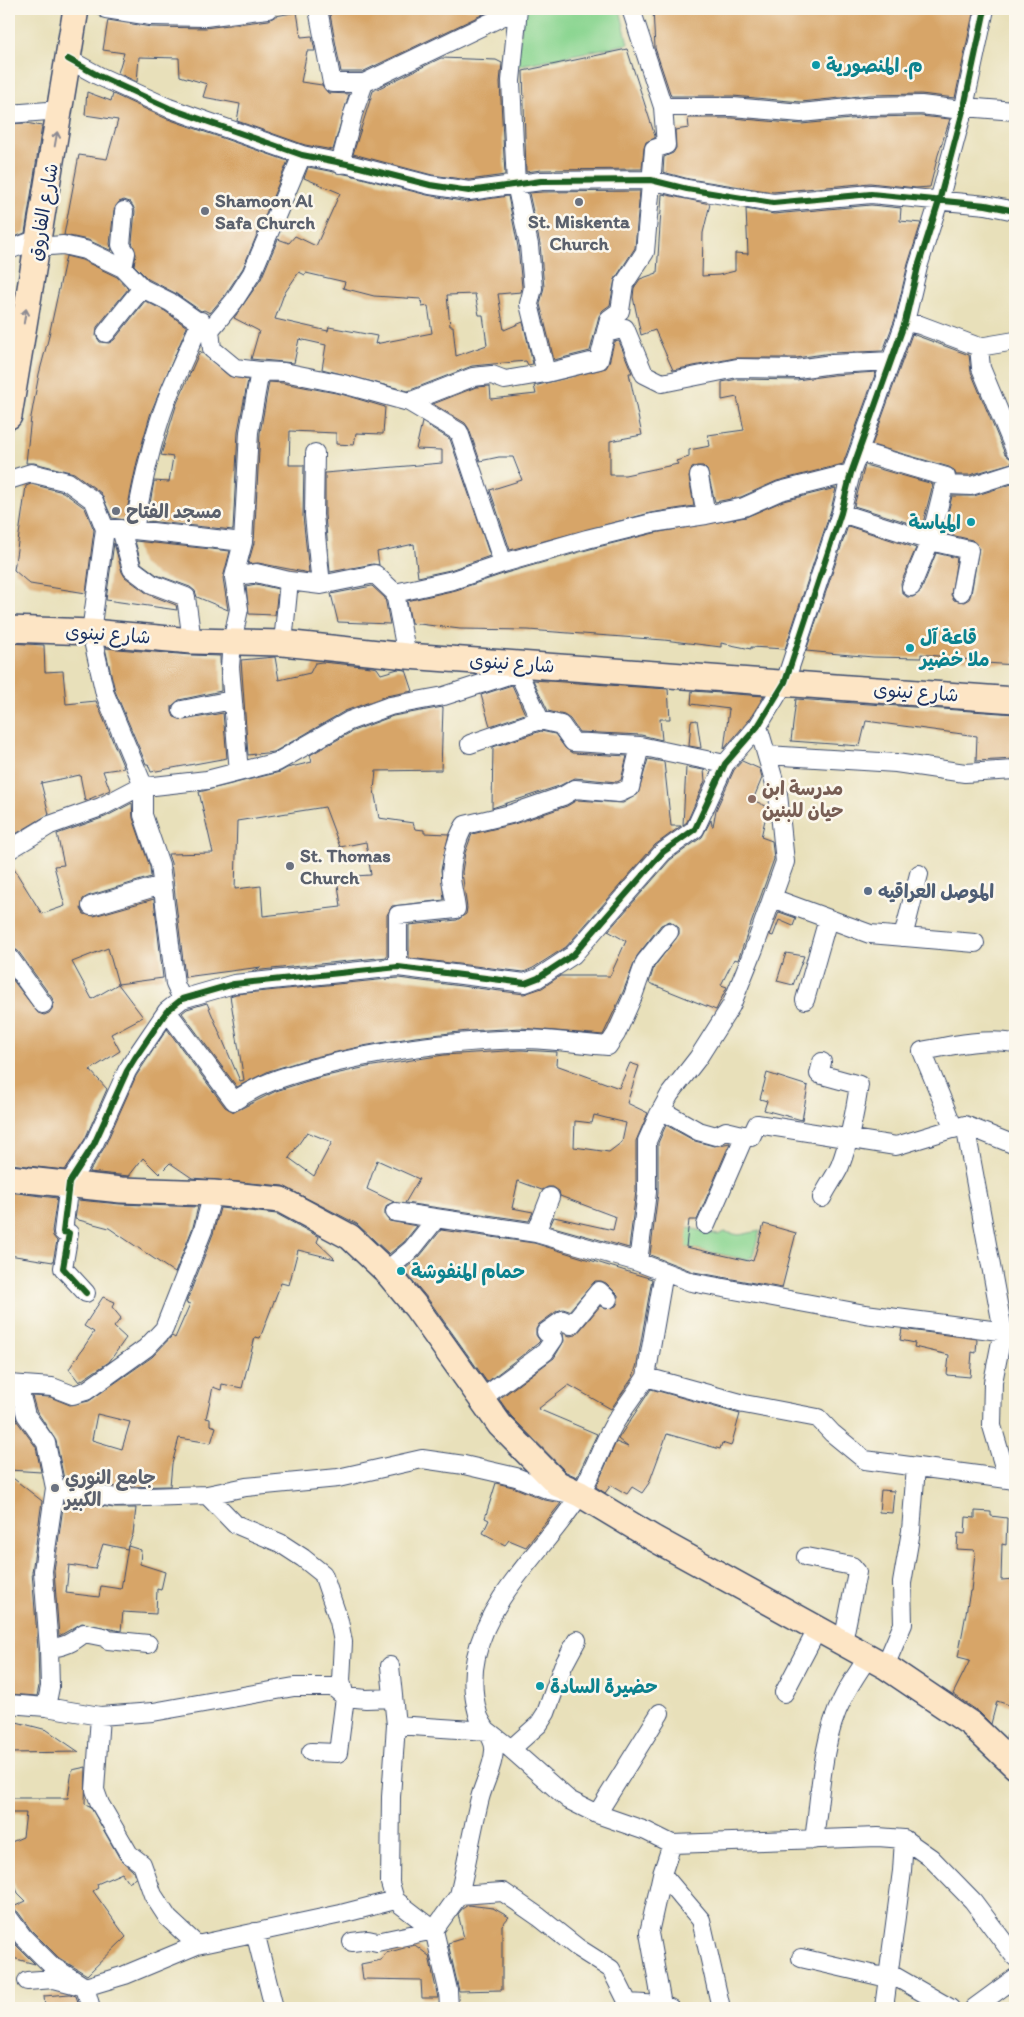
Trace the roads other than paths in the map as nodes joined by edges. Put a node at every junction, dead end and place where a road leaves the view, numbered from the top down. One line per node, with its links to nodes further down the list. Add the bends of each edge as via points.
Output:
1 (76, 9): 8 (main road, شارع الفاروق)
2 (106, 9): 3 (street, via 151,16 205,17)
3 (268, 9)
4 (318, 9): 9 (street, via 332,83)
5 (518, 9): 9 (street); 18 (street, via 511,82)
6 (631, 9): 10 (street)
7 (985, 9): 11 (street)
8 (68, 59): 12 (main road, شارع الفاروق); 15 (street, via 169,108)
9 (364, 83): 16 (street)
10 (663, 107): 11 (street, via 732,107 801,113 869,106); 17 (street, via 666,144 654,149)
11 (963, 108): 13 (street); 19 (street)
12 (61, 110): 14 (street); 22 (main road, شارع الفاروق, one-way to 12)
13 (1015, 111)
14 (9, 114)
15 (302, 155): 16 (street); 27 (street, via 252,273 234,301)
16 (340, 164): 18 (street, via 469,191)
17 (651, 180): 18 (street); 19 (street, via 687,190 773,204 871,194); 29 (street, via 645,252 624,284 620,311 609,319)
18 (516, 184): 34 (street, via 529,245 532,288 529,304)
19 (939, 200): 21 (street); 26 (street)
20 (124, 211): 24 (street, via 121,245 126,253)
21 (1015, 211)
22 (37, 243): 23 (street); 24 (street, via 85,250); 36 (main road, شارع الفاروق, one-way to 22)
23 (9, 250)
24 (123, 268): 25 (street)
25 (142, 288): 27 (street); 28 (street)
26 (905, 322): 31 (street); 32 (street)
27 (206, 326): 33 (street, via 214,353 235,368); 47 (street, via 167,400 141,490)
28 (106, 333)
29 (606, 333): 32 (street, via 625,328 644,374 662,383 737,368 798,368); 34 (street, via 599,360)
30 (1015, 341): 31 (street)
31 (979, 347): 37 (street, via 981,368)
32 (891, 361): 38 (street)
33 (260, 371): 35 (street, via 284,372); 49 (street, via 249,432)
34 (546, 373): 35 (street, via 505,380 492,375 473,377)
35 (409, 402): 50 (street, via 459,432)
36 (9, 416)
37 (1015, 450)
38 (860, 452): 40 (street); 43 (street)
39 (315, 453): 53 (street, via 314,515)
40 (851, 472): 45 (street); 46 (street, via 780,491 744,507)
41 (1015, 472): 43 (street, via 971,486 947,485)
42 (699, 476): 46 (street)
43 (946, 477): 48 (street)
44 (9, 480): 47 (street, via 31,473 68,482 94,501)
45 (841, 513): 48 (street); 64 (street)
46 (706, 515): 50 (street, via 652,523)
47 (120, 530): 49 (street); 58 (street); 59 (street, via 132,569 152,584 186,597)
48 (930, 541): 54 (street); 55 (street, via 969,550)
49 (243, 542): 51 (street)
50 (503, 563): 56 (street, via 453,580)
51 (234, 577): 52 (street, via 256,573); 60 (street, via 239,609)
52 (289, 581): 53 (street); 61 (street)
53 (321, 585): 56 (street, via 375,574)
54 (911, 587)
55 (961, 592)
56 (395, 593): 62 (street)
57 (9, 629): 58 (main road, شارع نينوى)
58 (91, 632): 59 (main road, شارع نينوى); 76 (street, via 105,694)
59 (192, 641): 60 (main road, شارع نينوى)
60 (232, 642): 61 (main road, شارع نينوى); 65 (street)
61 (283, 643): 62 (main road, شارع نينوى)
62 (407, 656): 63 (main road, شارع نينوى)
63 (520, 668): 64 (main road, شارع نينوى); 68 (street); 75 (street, via 444,696 390,706 349,720 278,762)
64 (785, 682): 66 (main road, شارع نينوى); 69 (street)
65 (232, 700): 67 (street); 75 (street)
66 (1015, 700)
67 (182, 710)
68 (540, 720): 70 (street); 71 (street, via 561,725 573,742)
69 (758, 726): 72 (street); 73 (street)
70 (470, 744)
71 (640, 746): 73 (street); 87 (street, via 630,788 619,793 576,789 511,814 465,824 455,850 451,878 456,909 398,915)
72 (767, 755): 74 (street, via 896,764 964,773); 80 (street, via 778,794 785,862)
73 (726, 764): 87 (street, via 695,829 663,852 573,955 538,978 525,984)
74 (1015, 770)
75 (239, 772): 76 (street, via 207,780)
76 (143, 785): 77 (street, via 100,807 50,825); 79 (street, via 143,815 160,865)
77 (9, 850)
78 (919, 874): 84 (street)
79 (162, 885): 81 (street); 88 (street, via 175,984)
80 (772, 898): 82 (street); 94 (street, via 730,1006)
81 (91, 906)
82 (828, 919): 84 (street, via 870,934); 89 (street)
83 (668, 932): 91 (street, via 645,962 630,1004 608,1046 523,1039 378,1053 278,1078 234,1101)
84 (903, 937): 85 (street)
85 (975, 944)
86 (9, 957): 90 (street)
87 (398, 967): 88 (street, via 234,984)
88 (182, 999): 91 (street)
89 (805, 1000)
90 (43, 1004)
91 (167, 1011): 100 (street, via 127,1071 94,1144)
92 (1015, 1043): 95 (street, via 966,1043 922,1051)
93 (822, 1062): 97 (street, via 819,1074 859,1085)
94 (661, 1110): 96 (street, via 698,1131 716,1136 726,1131); 108 (street, via 648,1141 647,1192)
95 (959, 1127): 97 (street, via 896,1146); 98 (street); 113 (street)
96 (745, 1135): 97 (street, via 751,1137 756,1124); 106 (street)
97 (849, 1138): 103 (street, via 839,1169)
98 (1015, 1145)
99 (9, 1178): 100 (main road)
100 (69, 1183): 101 (main road, via 121,1190); 111 (street, via 63,1232 69,1233 63,1268)
101 (213, 1193): 109 (main road, via 281,1200 350,1237); 115 (street, via 204,1230 164,1329 146,1348 86,1391 73,1395 52,1387)
102 (550, 1197): 107 (street)
103 (822, 1198)
104 (395, 1212): 105 (street)
105 (436, 1219): 107 (street); 109 (street, via 412,1249)
106 (706, 1225)
107 (536, 1233): 108 (street)
108 (638, 1262): 110 (street)
109 (386, 1271): 116 (main road, via 458,1363)
110 (664, 1272): 113 (street, via 691,1282 865,1314); 114 (street)
111 (86, 1293)
112 (608, 1299): 116 (street, via 599,1291 571,1325 564,1320 546,1332 554,1339 545,1352)
113 (1009, 1332): 118 (street, via 993,1382 992,1426)
114 (646, 1378): 117 (street, via 744,1404 818,1418 865,1460); 120 (street, via 614,1425)
115 (10, 1384): 119 (street, via 21,1396 26,1415 46,1443)
116 (481, 1399): 120 (main road, via 500,1425 558,1484)
117 (916, 1467): 118 (street); 128 (street, via 912,1532 902,1583 903,1624)
118 (1012, 1473)
119 (55, 1488): 121 (street, via 116,1498); 127 (street, via 43,1571)
120 (580, 1494): 121 (street, via 549,1490 516,1477 464,1464 422,1459 338,1478 246,1487); 123 (main road); 138 (street, via 555,1532 516,1577 494,1611 485,1633 476,1657 474,1676 478,1715)
121 (207, 1495): 131 (street, via 235,1524 280,1543 323,1574 343,1642)
122 (806, 1557): 125 (street, via 852,1566 857,1572)
123 (818, 1628): 125 (main road); 130 (street)
124 (577, 1640): 139 (street, via 563,1666 546,1713 539,1724)
125 (843, 1642): 128 (main road)
126 (148, 1644): 127 (street, via 108,1640 84,1633 72,1643)
127 (49, 1648): 134 (street, via 50,1687)
128 (876, 1661): 140 (main road); 144 (street, via 841,1700 833,1721)
129 (390, 1666): 132 (street)
130 (784, 1693)
131 (345, 1696): 132 (street); 136 (street, via 333,1687 294,1687 153,1712); 141 (street, via 338,1754)
132 (393, 1698): 137 (street)
133 (9, 1704): 134 (street)
134 (46, 1707): 136 (street)
135 (660, 1712): 142 (street)
136 (100, 1716): 153 (street, via 95,1790 100,1804 129,1854 142,1864 154,1895 168,1918)
137 (396, 1725): 138 (street); 148 (street, via 390,1883)
138 (488, 1731): 139 (street); 147 (street, via 495,1750 480,1798)
139 (511, 1749): 142 (street, via 569,1800)
140 (1014, 1751)
141 (311, 1752)
142 (597, 1814): 145 (street)
143 (904, 1839): 144 (street); 154 (street, via 931,1858 973,1901); 156 (street)
144 (814, 1840): 145 (street)
145 (672, 1844): 146 (street)
146 (662, 1874): 161 (street, via 649,1933); 165 (street, via 701,1920)
147 (459, 1895): 150 (street); 160 (street, via 503,1892 611,1969)
148 (395, 1900): 150 (street); 151 (street)
149 (9, 1918): 159 (street, via 52,1966)
150 (434, 1930): 152 (street, via 376,1942); 164 (street, via 448,1990)
151 (255, 1932): 153 (street); 163 (street)
152 (352, 1942)
153 (197, 1945): 159 (street, via 125,1975)
154 (1015, 1957)
155 (801, 1958): 156 (street, via 879,1976)
156 (889, 1973): 166 (street); 167 (street)
157 (1015, 1978): 168 (street)
158 (27, 1981): 159 (street, via 54,1978)
159 (86, 1987): 162 (street)
160 (627, 2005): 161 (street)
161 (666, 2006)
162 (91, 2008)
163 (274, 2008)
164 (448, 2008)
165 (721, 2008)
166 (884, 2008)
167 (950, 2008)
168 (974, 2008)

